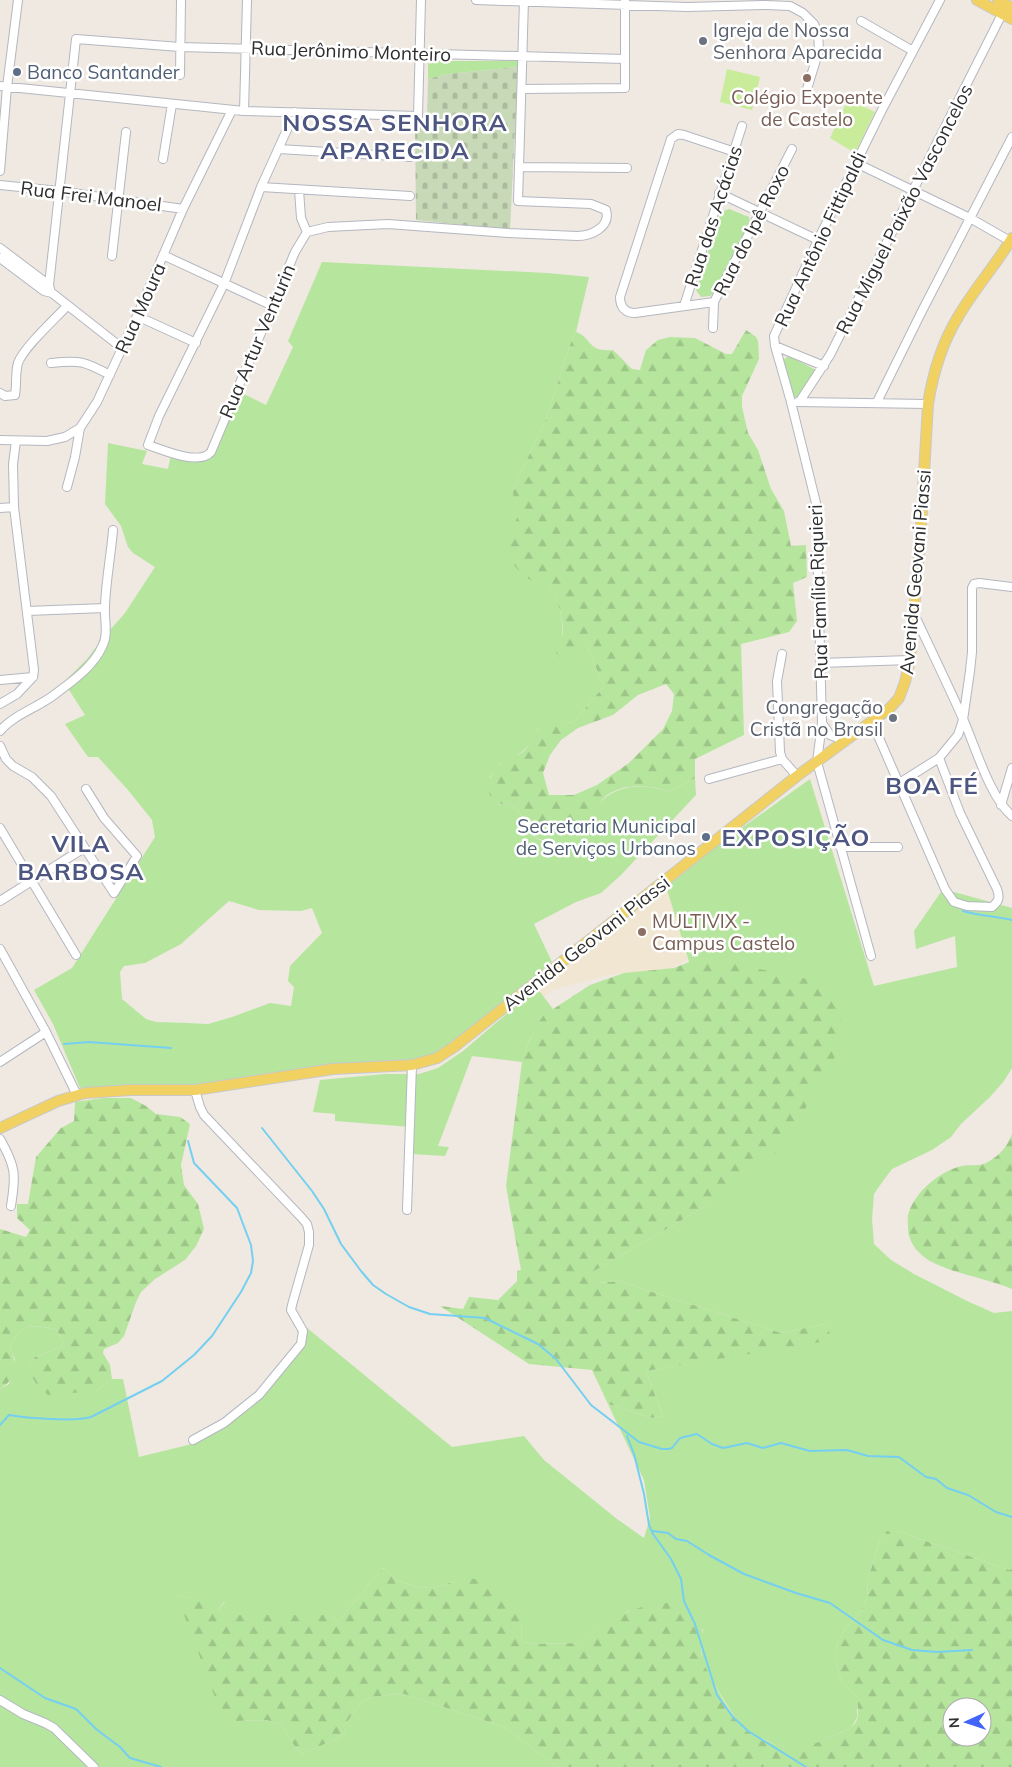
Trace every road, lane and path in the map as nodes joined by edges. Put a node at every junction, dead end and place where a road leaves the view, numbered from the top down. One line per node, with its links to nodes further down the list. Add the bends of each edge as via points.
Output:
1 (18, 0): 24 (street)
2 (180, 0): 17 (street)
3 (247, 0): 18 (street)
4 (421, 0): 20 (street)
5 (476, 0): 6 (street)
6 (524, 0): 10 (street); 21 (street)
7 (940, 0): 19 (street, Rua Antônio Fittipaldi)
8 (977, 0): 14 (main road)
9 (998, 0): 13 (main road)
10 (574, 2): 11 (street)
11 (625, 2): 12 (street); 22 (street)
12 (688, 4): 26 (street, via 790,6 803,13 814,24 820,42)
13 (1012, 8)
14 (1002, 14): 15 (main road); 47 (street, Rua Miguel Paixão Vasconcelos)
15 (1012, 19)
16 (861, 22): 19 (street)
17 (180, 46): 18 (street, Rua Jerônimo Monteiro); 23 (street); 27 (street, Rua Jerônimo Monteiro, via 76,40)
18 (246, 47): 20 (street, Rua Jerônimo Monteiro); 30 (street)
19 (913, 51): 40 (street, Rua Antônio Fittipaldi)
20 (419, 53): 21 (street, Rua Jerônimo Monteiro); 31 (street, via 418,116)
21 (523, 56): 22 (street, Rua Jerônimo Monteiro); 25 (street)
22 (625, 59): 25 (street, via 625,88)
23 (180, 75)
24 (4, 87): 27 (street); 43 (street)
25 (522, 89): 41 (street)
26 (807, 89)
27 (70, 94): 28 (street); 48 (street)
28 (172, 104): 29 (street); 39 (street)
29 (232, 110): 30 (street); 52 (street, Rua Moura)
30 (244, 111): 31 (street)
31 (295, 112): 35 (street)
32 (742, 126): 37 (street, Rua das Acácias)
33 (126, 132): 51 (street)
34 (1012, 137): 54 (street)
35 (279, 149): 38 (street); 45 (street)
36 (792, 149): 53 (street, Rua do Ipê Roxo)
37 (732, 152): 49 (street, Rua das Acácias); 67 (street, Rua do Ipê Roxo, via 684,135 678,134 671,139 620,297 626,311 635,313)
38 (410, 157)
39 (163, 159)
40 (856, 163): 47 (street); 57 (street, Rua Antônio Fittipaldi)
41 (519, 168): 42 (street); 55 (street, via 518,201 591,204 606,210 606,219 594,234 583,236 388,224 328,227)
42 (627, 168)
43 (0, 171)
44 (0, 185): 48 (street, Rua Frei Manoel)
45 (261, 187): 46 (street); 62 (street)
46 (299, 190): 50 (street); 55 (street, via 301,218)
47 (914, 190): 54 (street); 74 (street, Rua Miguel Paixão Vasconcelos)
48 (59, 191): 51 (street, Rua Frei Manoel); 63 (street)
49 (719, 193): 53 (street); 67 (street, Rua das Acácias)
50 (410, 196)
51 (118, 198): 52 (street, Rua Frei Manoel); 60 (street)
52 (183, 209): 59 (street, Rua Moura)
53 (760, 213): 57 (street); 64 (street, Rua do Ipê Roxo)
54 (970, 218): 56 (street); 79 (street)
55 (307, 232): 66 (street, Rua Artur Venturin, via 295,252)
56 (1011, 239): 80 (main road, Avenida Geovani Piassi, via 942,346)
57 (818, 240): 71 (street, Rua Antônio Fittipaldi, via 776,331)
58 (0, 248): 63 (street)
59 (163, 255): 62 (street); 68 (street, Rua Moura)
60 (112, 256)
61 (0, 258): 63 (street, via 44,292)
62 (224, 284): 66 (street); 70 (street)
63 (50, 289): 65 (street)
64 (714, 302): 67 (street, Rua do Ipê Roxo); 69 (street)
65 (67, 306): 72 (street); 76 (street, via 19,361 16,394 5,396)
66 (273, 306): 70 (street, Rua Artur Venturin, via 210,452 199,459 148,445)
67 (684, 306)
68 (137, 316): 70 (street); 72 (street, Rua Moura)
69 (713, 328)
70 (196, 342)
71 (775, 346): 74 (street); 77 (street, Rua Família Riquieri)
72 (122, 348): 75 (street, Rua Moura)
73 (51, 363): 75 (street, via 83,362)
74 (824, 366): 78 (street, Rua Miguel Paixão Vasconcelos)
75 (110, 375): 81 (street, Rua Moura, via 98,402)
76 (0, 393)
77 (791, 402): 78 (street); 94 (street, Rua Família Riquieri, via 816,503)
78 (800, 402): 79 (street)
79 (877, 402): 80 (street)
80 (928, 404): 91 (main road, Avenida Geovani Piassi)
81 (80, 428): 83 (street, Rua Moura, via 57,440); 84 (street)
82 (0, 440): 83 (street, Rua Moura)
83 (16, 441): 85 (street)
84 (67, 487)
85 (14, 507): 86 (street); 90 (street)
86 (0, 508)
87 (113, 530): 89 (street)
88 (1012, 587): 98 (street, via 979,583 972,588 972,652)
89 (104, 608): 90 (street); 101 (street, via 105,638 94,660 50,698)
90 (27, 611): 95 (street)
91 (914, 614): 93 (main road, Avenida Geovani Piassi); 98 (street)
92 (782, 654): 105 (street, via 777,681)
93 (910, 660): 94 (street); 99 (main road, Avenida Geovani Piassi, via 899,698)
94 (820, 663): 100 (street, Rua Família Riquieri)
95 (33, 676): 96 (street); 97 (street, via 17,694)
96 (0, 680)
97 (0, 704)
98 (964, 720): 104 (street, via 958,735); 112 (street)
99 (872, 722): 102 (main road, Avenida Geovani Piassi); 110 (street)
100 (822, 723): 102 (street, via 830,735); 106 (street, Rua Família Riquieri)
101 (0, 731)
102 (846, 741): 106 (main road, Avenida Geovani Piassi)
103 (0, 746): 117 (street, via 13,766 45,788)
104 (939, 758): 110 (street); 110 (street, via 960,813 998,889 997,903 992,907 954,902 945,889)
105 (782, 759): 108 (street); 109 (street)
106 (817, 762): 108 (main road, Avenida Geovani Piassi); 115 (street)
107 (1012, 768): 112 (street)
108 (797, 776): 125 (main road, Avenida Geovani Piassi, via 454,1047 437,1058)
109 (709, 779)
110 (898, 784)
111 (86, 789): 117 (street, via 104,818 137,856 114,892)
112 (1002, 805): 113 (street)
113 (1012, 816)
114 (0, 828): 118 (street)
115 (840, 847): 116 (street); 122 (street)
116 (898, 847)
117 (84, 848): 118 (street)
118 (32, 881): 119 (street); 121 (street)
119 (0, 902)
120 (0, 949): 123 (street)
121 (76, 955)
122 (871, 956)
123 (46, 1032): 124 (street); 127 (street)
124 (0, 1062)
125 (412, 1065): 126 (main road, Avenida Geovani Piassi, via 333,1069); 131 (street)
126 (195, 1090): 127 (main road, Avenida Geovani Piassi, via 105,1090); 132 (street, via 204,1115 301,1217 310,1238 291,1310 303,1331 301,1344 260,1395 224,1423)
127 (77, 1095): 128 (main road, Avenida Geovani Piassi)
128 (0, 1128)
129 (0, 1139): 130 (street, via 14,1168)
130 (11, 1206)
131 (407, 1210)
132 (194, 1440)
133 (0, 1700): 134 (street, via 54,1728)
134 (94, 1767)

